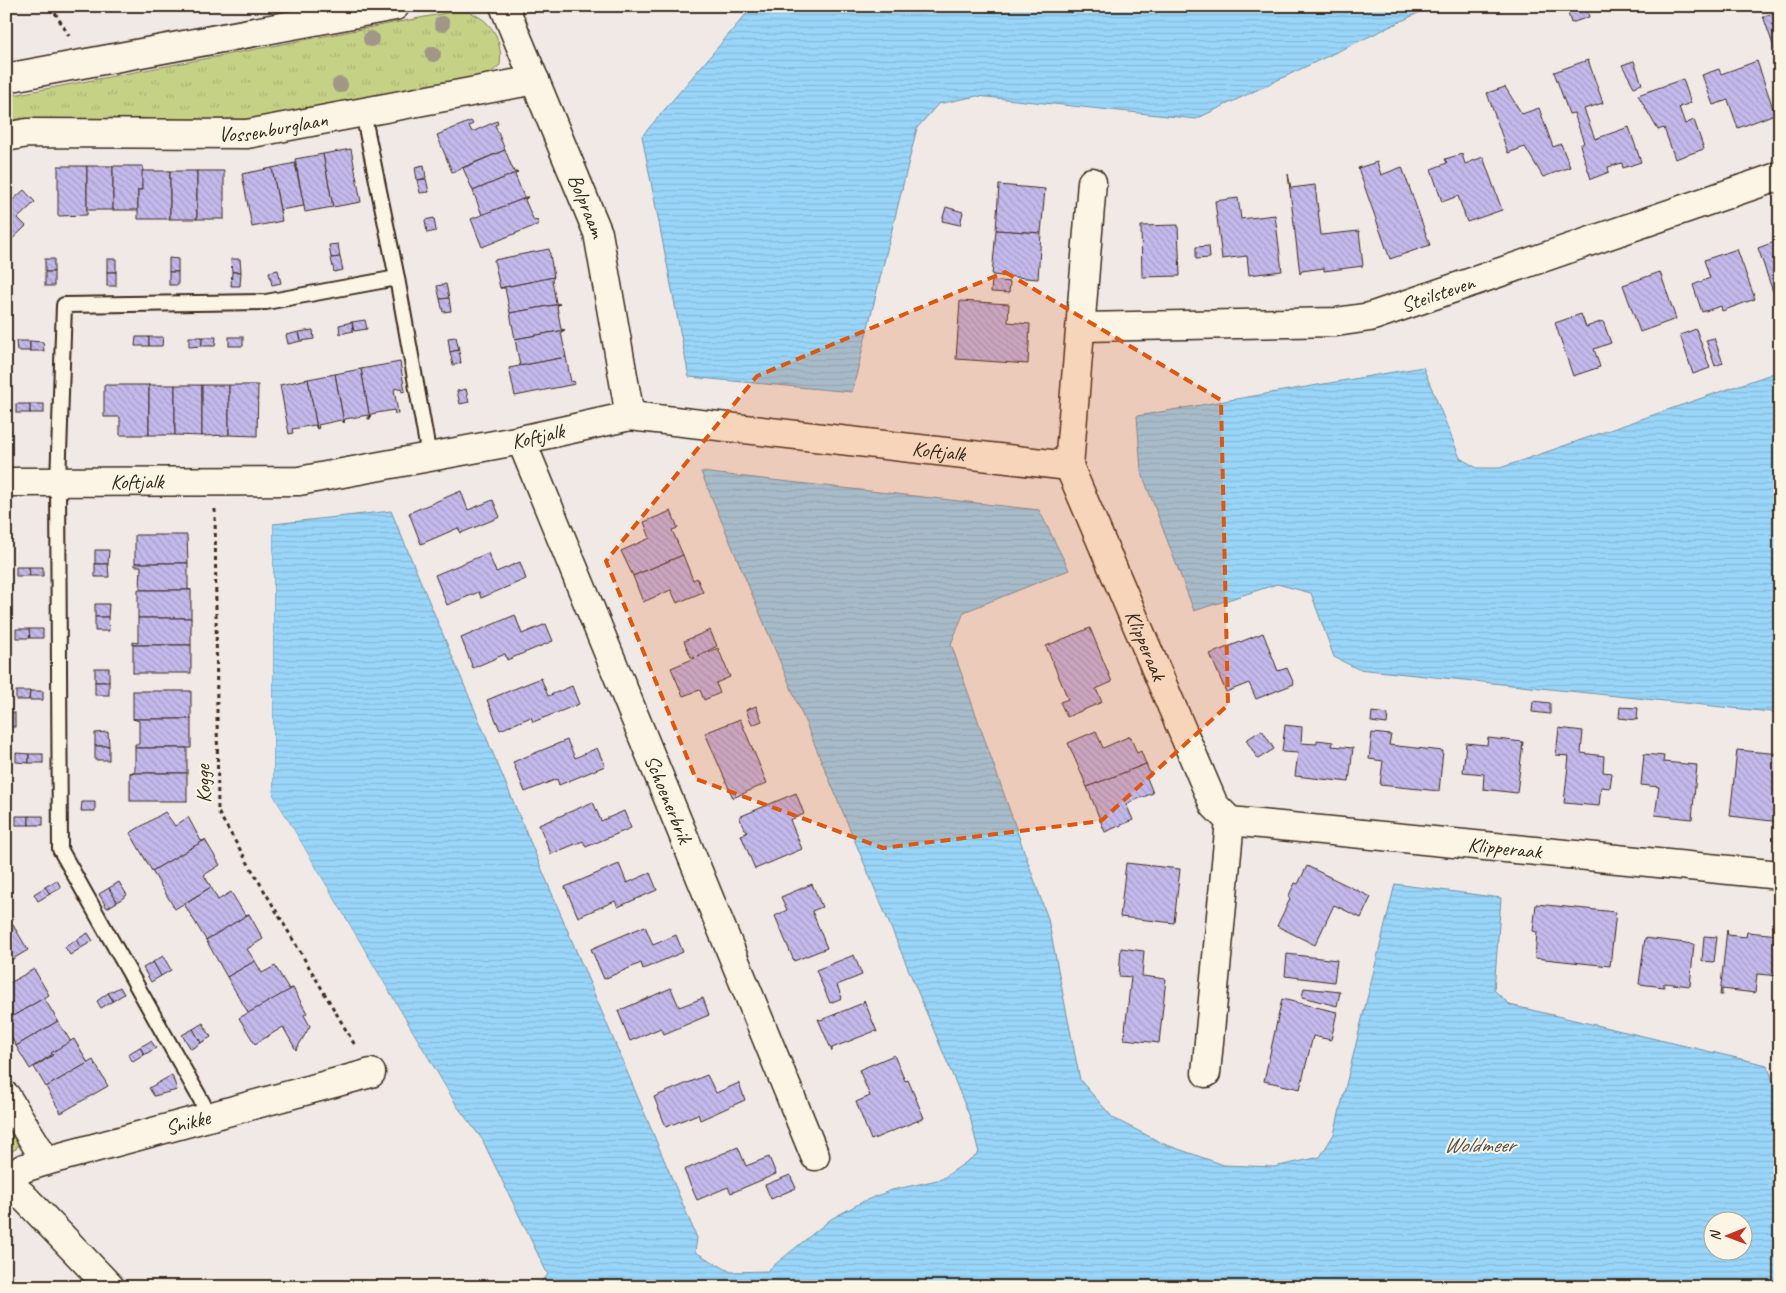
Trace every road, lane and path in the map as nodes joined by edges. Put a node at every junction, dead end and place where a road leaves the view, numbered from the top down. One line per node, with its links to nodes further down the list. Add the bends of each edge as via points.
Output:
1 (395, 6): 3 (street)
2 (504, 6): 5 (street, Bolpraam)
3 (41, 73): 4 (street); 6 (street)
4 (6, 78)
5 (535, 80): 7 (street, Vossenburglaan); 13 (street, Bolpraam, via 598,233)
6 (6, 84)
7 (363, 113): 8 (street, Vossenburglaan, via 247,134 27,133); 11 (lane)
8 (6, 137)
9 (1780, 176): 12 (street, Steilsteven, via 1370,317 1336,322)
10 (1092, 182): 12 (street)
11 (398, 278): 15 (lane); 18 (lane, via 266,302 64,305)
12 (1081, 327): 16 (street)
13 (630, 416): 14 (street, Koftjalk); 16 (street, Koftjalk)
14 (522, 440): 15 (street, Koftjalk); 26 (street, Schoenerbrik)
15 (429, 456): 19 (street, Koftjalk, via 299,481)
16 (1069, 466): 20 (street, Klipperaak, via 1214,805)
17 (6, 482): 18 (street, Koftjalk)
18 (58, 482): 19 (street, Koftjalk); 25 (lane, via 60,849)
19 (215, 483): 22 (path, Kogge, via 218,812)
20 (1230, 821): 21 (street, Klipperaak); 23 (street)
21 (1780, 875)
22 (371, 1073): 25 (street, Snikke)
23 (1206, 1073)
24 (6, 1096): 27 (street)
25 (210, 1116): 27 (street, Snikke)
26 (816, 1156)
27 (46, 1161): 28 (street, Snikke, via 24,1168)
28 (6, 1179)
29 (6, 1190): 30 (street, via 21,1194)
30 (110, 1287)

